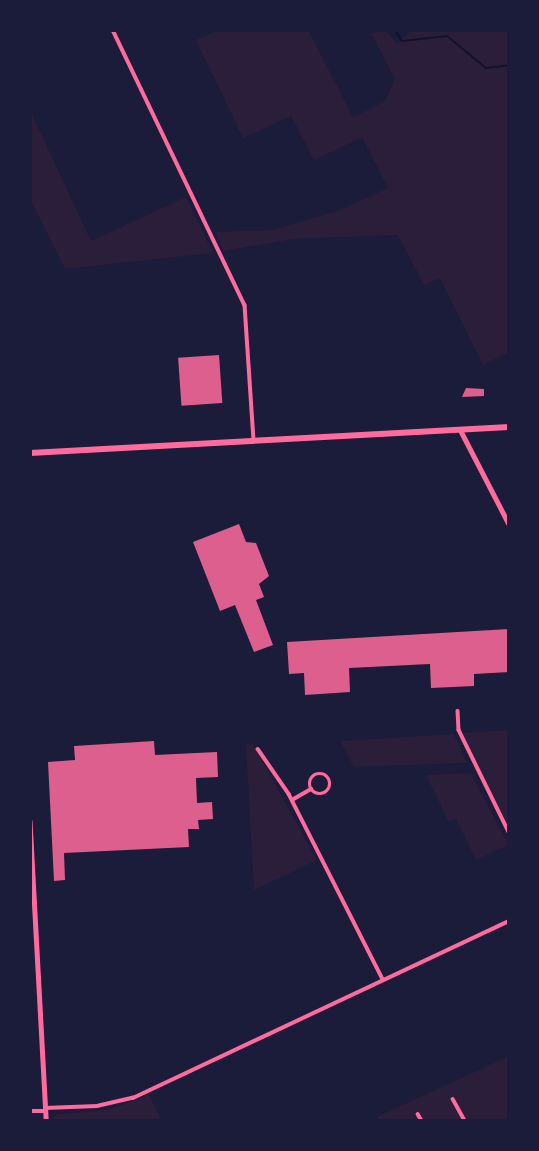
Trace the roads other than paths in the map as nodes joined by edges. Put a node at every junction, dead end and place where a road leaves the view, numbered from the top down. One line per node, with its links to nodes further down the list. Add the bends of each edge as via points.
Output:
1 (114, 30): 4 (street, via 246,305)
2 (509, 427): 3 (highway)
3 (460, 430): 4 (highway); 6 (main road)
4 (254, 442): 5 (highway)
5 (30, 453)
6 (509, 525)
7 (458, 711): 12 (street, via 463,738)
8 (258, 749): 10 (street)
9 (311, 789): 9 (street, via 313,777 328,778 326,793); 10 (street)
10 (292, 800): 14 (street)
11 (30, 821): 16 (street)
12 (509, 832)
13 (509, 921): 14 (street)
14 (383, 979): 16 (street, via 133,1098)
15 (453, 1099): 21 (street)
16 (45, 1109): 17 (street); 19 (street)
17 (30, 1111)
18 (418, 1114): 20 (street)
19 (46, 1121)
20 (422, 1121)
21 (465, 1121)

